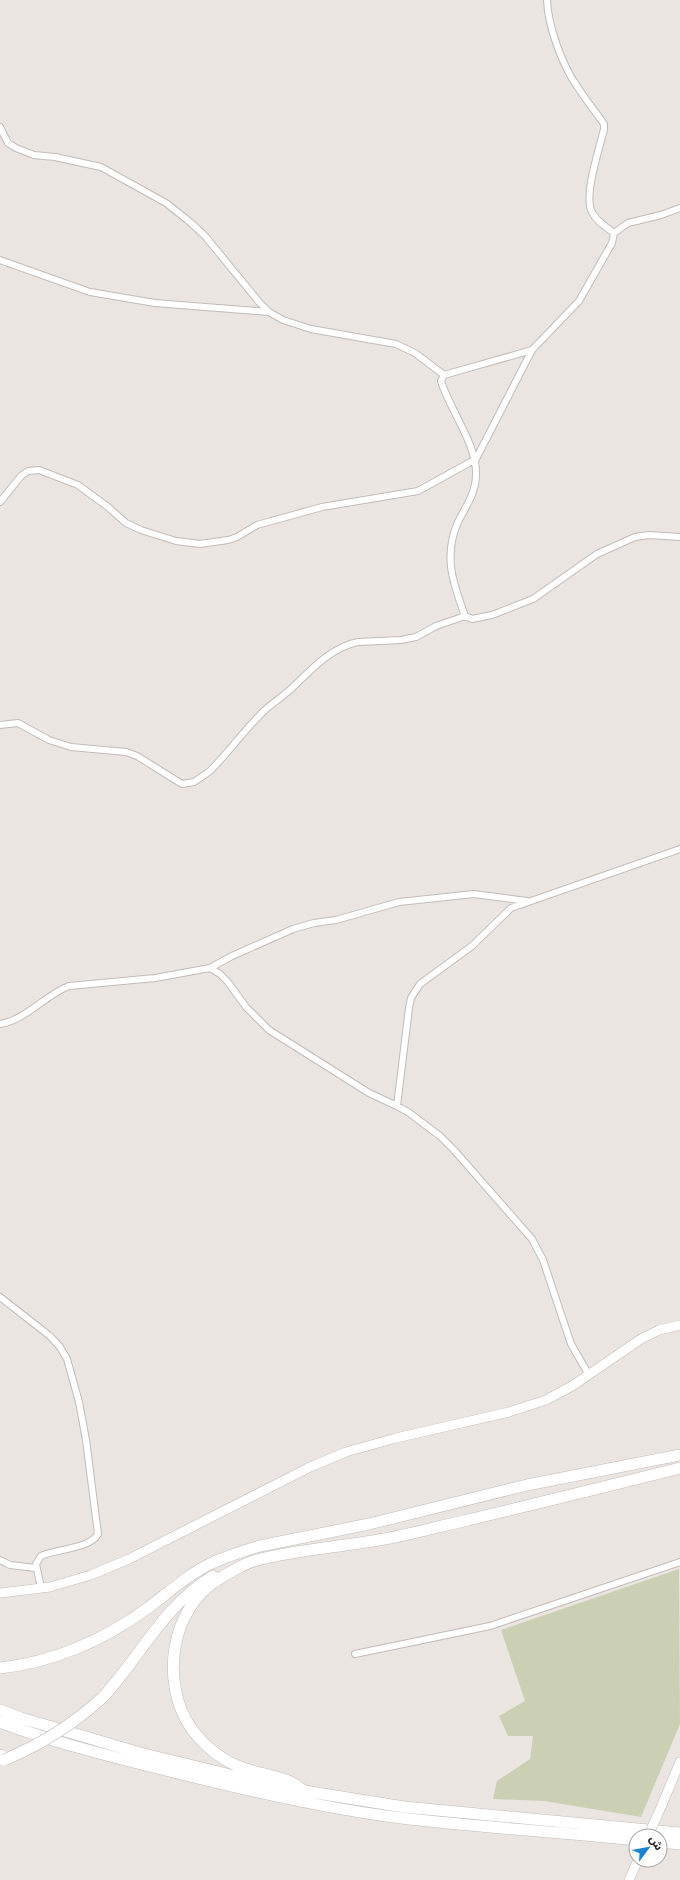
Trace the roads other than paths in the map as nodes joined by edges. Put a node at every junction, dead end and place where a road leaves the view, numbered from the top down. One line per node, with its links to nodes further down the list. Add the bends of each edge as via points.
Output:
1 (547, 0): 4 (street, via 562,60 604,124 593,170 591,210 595,217)
2 (0, 128): 6 (street, via 8,143 16,148 34,155 101,167 166,203 205,236)
3 (680, 208): 4 (street, via 628,223)
4 (614, 233): 7 (street, via 612,243 579,301)
5 (0, 260): 6 (street, via 90,292 155,303)
6 (269, 312): 8 (street, via 283,320 311,329 396,344 415,353)
7 (532, 350): 8 (street); 9 (street)
8 (444, 375): 9 (street, via 441,381 443,387)
9 (476, 459): 10 (street, via 418,491 322,507 257,525 228,540 200,544 176,541 141,530 126,523 78,485 39,470 28,471 21,476); 12 (street, via 473,494 458,523 449,556)
10 (0, 502)
11 (680, 538): 12 (street, via 649,535 635,537 597,554 533,599 492,616 472,619)
12 (465, 616): 13 (street, via 436,626 416,637 358,642 338,650 311,669 266,710 210,772 190,784 179,784 126,752 71,747 50,740 18,723)
13 (0, 725)
14 (680, 849): 15 (street)
15 (530, 901): 16 (street, via 474,894 399,902 293,929); 18 (street, via 511,908 472,946 428,976 415,990 405,1030)
16 (210, 968): 17 (street, via 155,978 69,986 12,1021); 18 (street, via 227,981 246,1007 269,1030 369,1093)
17 (0, 1024)
18 (397, 1106): 21 (street, via 440,1136 532,1239 543,1260 571,1344)
19 (0, 1297): 28 (street, via 50,1336 67,1359 79,1402 97,1516 98,1534 94,1539 45,1554 38,1560)
20 (680, 1325): 21 (street, via 659,1330 641,1339)
21 (589, 1375): 29 (street, via 558,1395 531,1406 346,1452 296,1474 108,1569 75,1581)
22 (680, 1455): 24 (highway, via 527,1485 370,1524 260,1546)
23 (680, 1468): 26 (highway, via 385,1539)
24 (228, 1557): 32 (highway, via 203,1568 125,1624 82,1647 42,1660); 33 (highway, via 188,1584 169,1602)
25 (0, 1560): 28 (street, via 10,1566)
26 (254, 1560): 33 (highway, via 236,1564 215,1574 179,1601 158,1624 128,1668); 38 (highway, via 219,1578 195,1601 182,1623 174,1651 174,1681 182,1712 191,1727 223,1760 247,1770 291,1782)
27 (680, 1562): 31 (street, via 490,1626)
28 (36, 1568): 29 (street)
29 (41, 1588): 30 (street)
30 (0, 1593)
31 (356, 1654)
32 (0, 1668)
33 (101, 1695): 36 (highway, bridge, via 78,1719 56,1734 32,1748)
34 (0, 1710): 38 (highway, via 140,1753 247,1780)
35 (0, 1722): 41 (highway, via 29,1733 121,1759 245,1790 314,1804 386,1816)
36 (1, 1758)
37 (680, 1762): 39 (street, bridge)
38 (304, 1791): 40 (highway, via 404,1807)
39 (651, 1828)
40 (680, 1833)
41 (628, 1839)
42 (668, 1843): 43 (highway)
43 (680, 1844)
44 (634, 1868): 45 (street)
45 (629, 1880)

